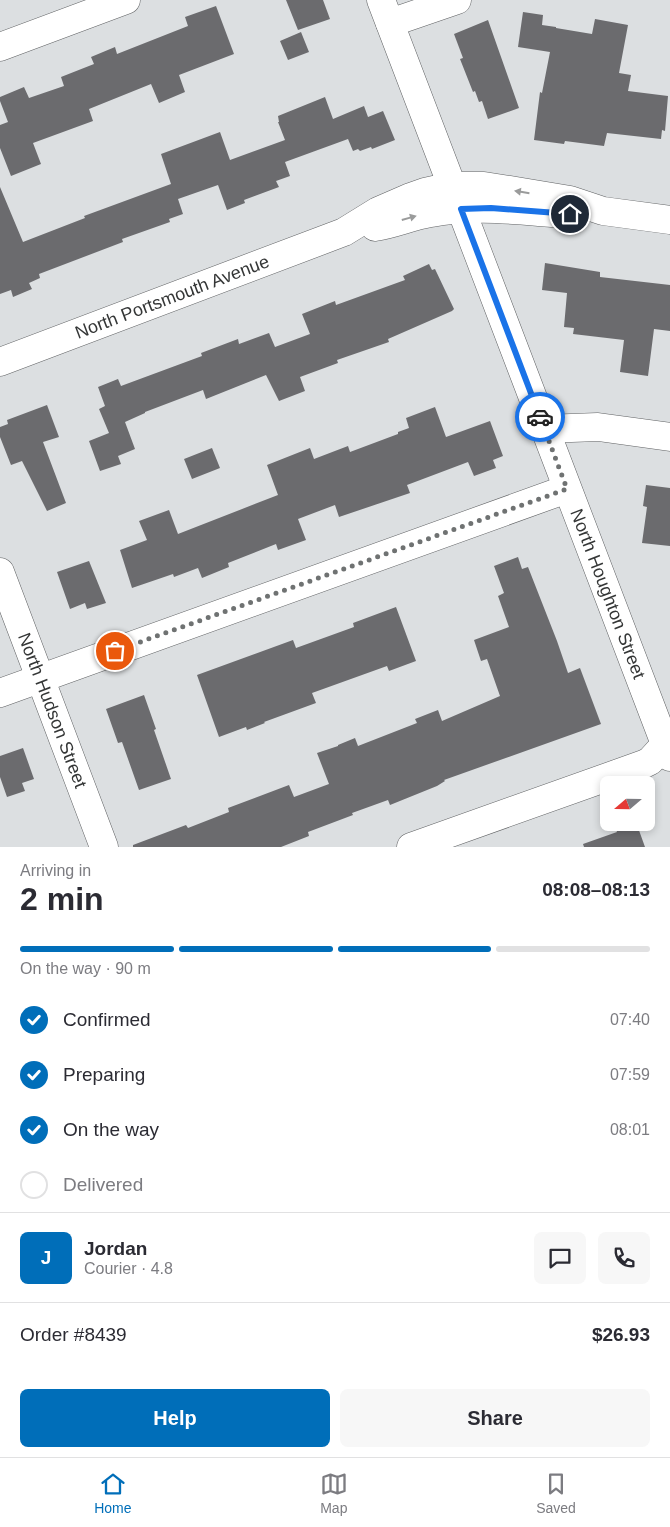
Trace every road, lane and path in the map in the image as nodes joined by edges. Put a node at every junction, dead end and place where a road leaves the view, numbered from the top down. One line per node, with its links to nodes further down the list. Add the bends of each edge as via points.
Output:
1 (126, 0): 4 (street)
2 (457, 0): 3 (street)
3 (386, 12): 5 (street, North Houghton Street)
4 (0, 48)
5 (456, 198): 6 (street, North Portsmouth Avenue, via 484,186 570,200 604,211); 7 (street, North Portsmouth Avenue, via 425,192 408,198 378,211 344,232); 8 (street, North Houghton Street)
6 (670, 220)
7 (0, 362)
8 (544, 429): 9 (street, via 598,427); 10 (street, North Houghton Street)
9 (670, 437)
10 (567, 489): 12 (street); 14 (street, North Houghton Street)
11 (0, 572): 12 (street, North Hudson Street)
12 (40, 678): 13 (street); 15 (street, North Hudson Street)
13 (0, 693)
14 (669, 747): 16 (street, via 644,764)
15 (104, 847)
16 (411, 847)

